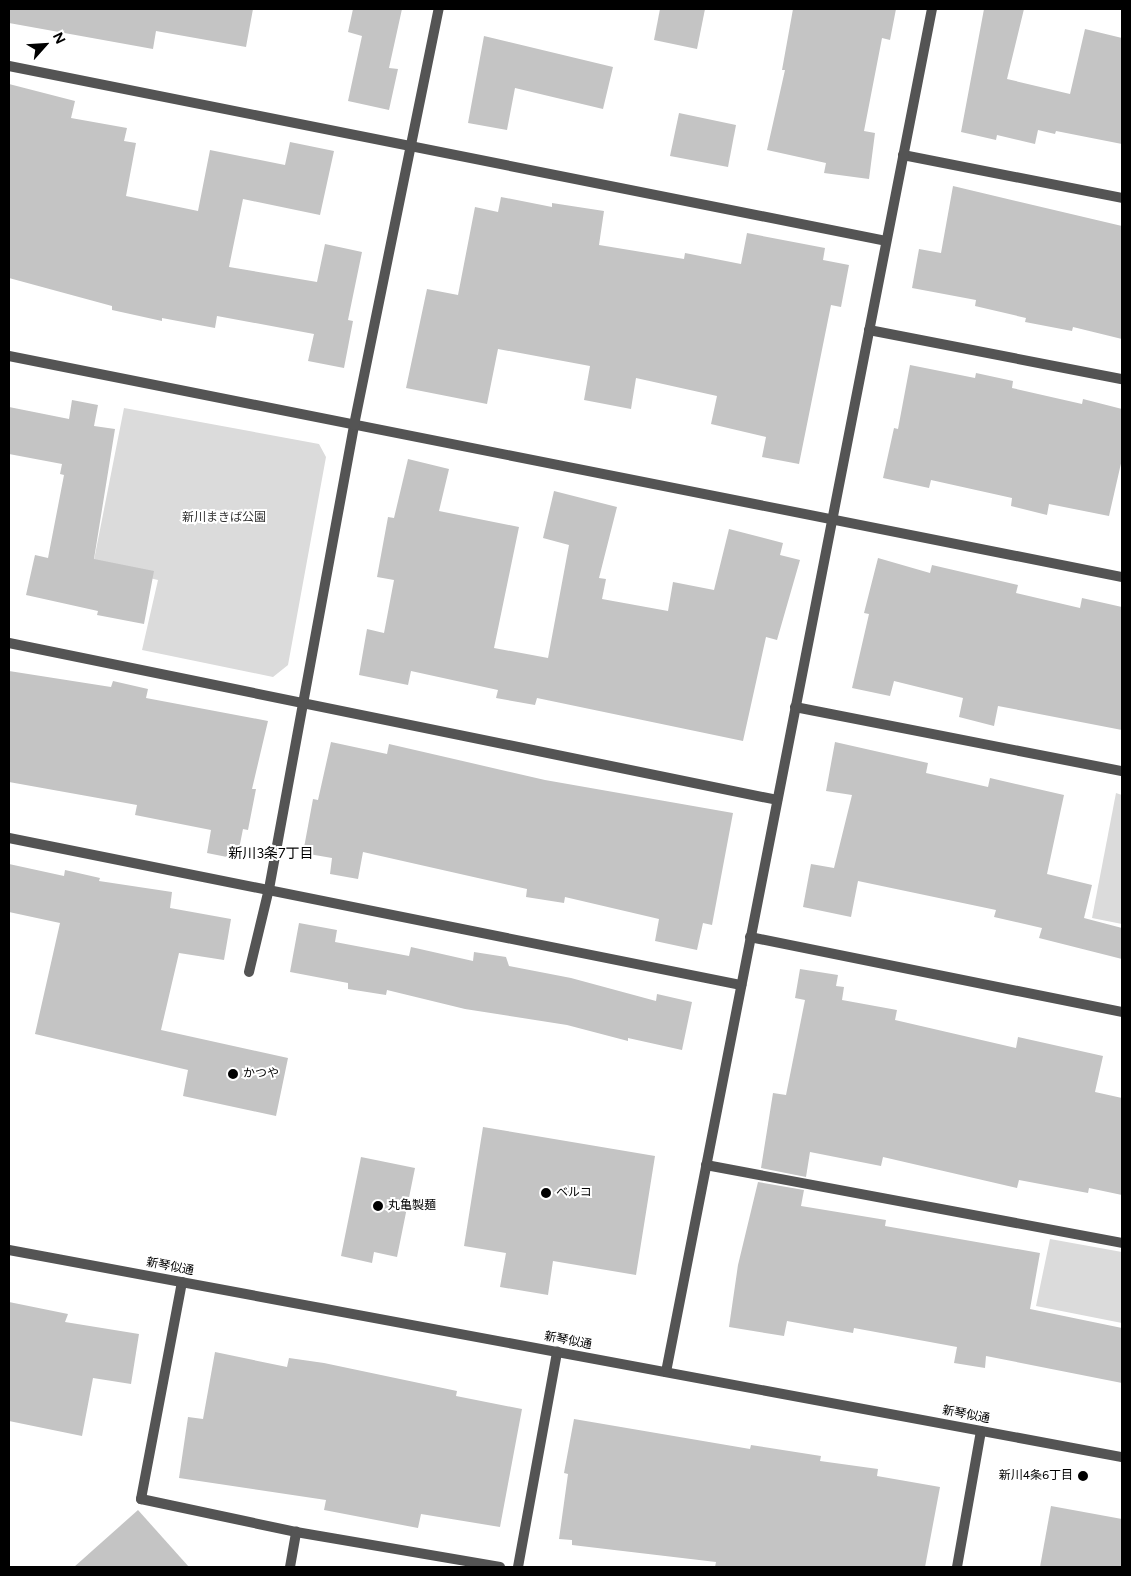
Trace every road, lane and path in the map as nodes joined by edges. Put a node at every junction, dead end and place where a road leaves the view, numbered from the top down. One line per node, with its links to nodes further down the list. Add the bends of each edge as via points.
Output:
1 (439, 9): 4 (street)
2 (932, 9): 5 (street)
3 (9, 66): 4 (street)
4 (412, 147): 7 (street); 11 (street)
5 (903, 155): 6 (street); 7 (street)
6 (1122, 198)
7 (886, 241): 8 (street)
8 (869, 330): 10 (street); 12 (street)
9 (9, 356): 11 (street)
10 (1122, 379)
11 (354, 425): 12 (street); 15 (street)
12 (832, 520): 13 (street); 16 (street)
13 (1122, 577)
14 (9, 643): 15 (street)
15 (303, 701): 18 (street); 20 (street)
16 (795, 707): 17 (street); 18 (street)
17 (1122, 771)
18 (777, 800): 21 (street)
19 (9, 838): 20 (street)
20 (269, 889): 22 (street); 23 (street)
21 (750, 938): 23 (street); 24 (street)
22 (249, 972)
23 (741, 985): 25 (street)
24 (1122, 1012)
25 (706, 1165): 26 (street); 30 (street)
26 (1122, 1243)
27 (9, 1250): 28 (street, 新琴似通)
28 (182, 1282): 29 (street, 新琴似通); 33 (street, via 141,1499)
29 (557, 1352): 30 (street, 新琴似通); 36 (street)
30 (666, 1372): 31 (street, 新琴似通)
31 (981, 1431): 32 (street, 新琴似通); 37 (street)
32 (1122, 1457)
33 (296, 1532): 34 (street); 35 (street)
34 (290, 1567)
35 (500, 1567)
36 (518, 1567)
37 (957, 1567)

